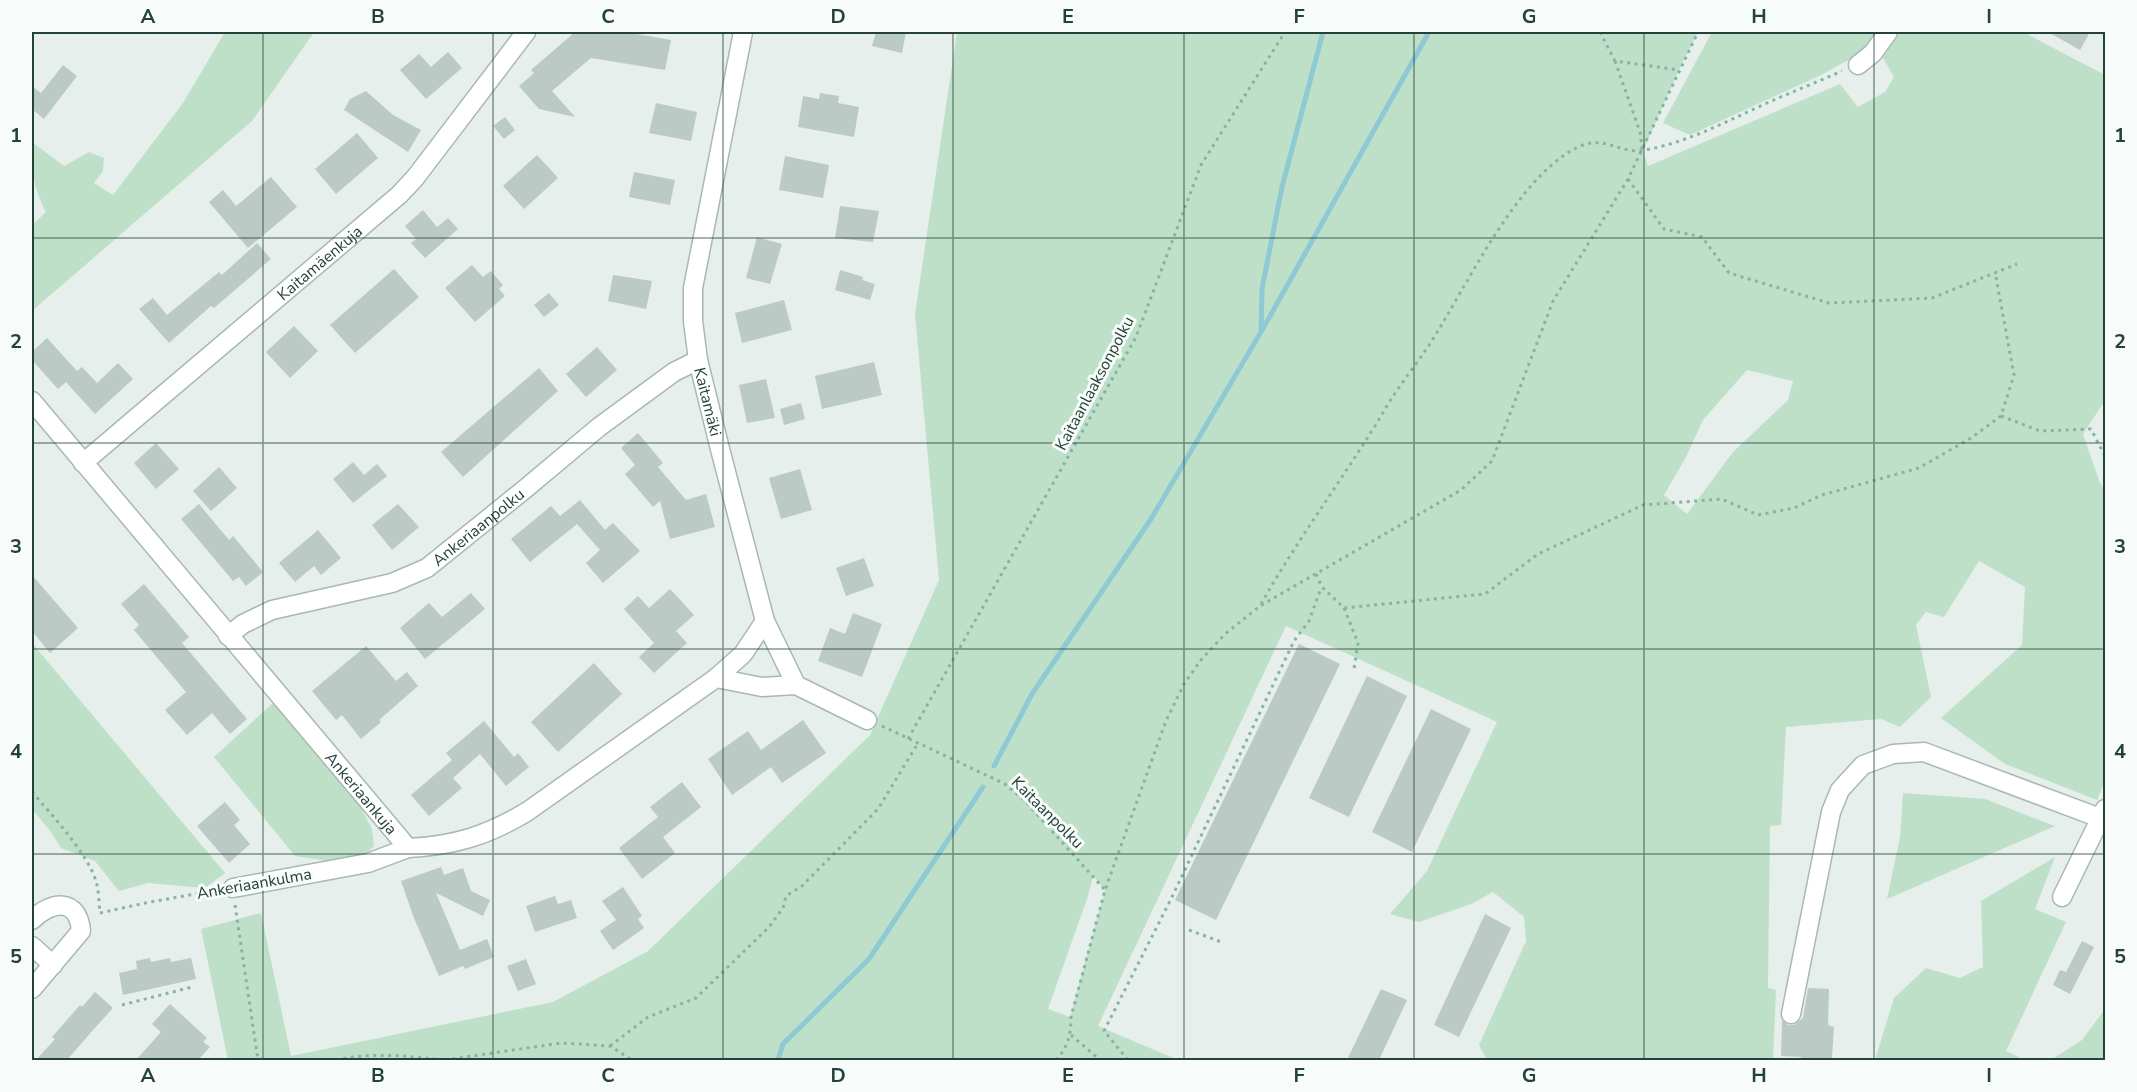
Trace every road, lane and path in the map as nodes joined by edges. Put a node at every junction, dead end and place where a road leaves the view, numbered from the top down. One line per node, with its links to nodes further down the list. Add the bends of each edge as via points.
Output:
1 (526, 32): 18 (street, Kaitamäenkuja, via 399,195)
2 (743, 32): 14 (street, Kaitamäki, via 693,288)
3 (1285, 32): 29 (path, Kaitaanlaaksonpolku, via 1201,165 1136,337)
4 (1600, 32): 7 (path)
5 (1698, 32): 9 (path)
6 (1888, 32): 8 (street, via 1873,53)
7 (1615, 61): 9 (path); 10 (path, via 1640,132)
8 (1858, 65): 10 (path, via 1693,138)
9 (1679, 70): 10 (path)
10 (1642, 151): 11 (path); 21 (path, via 1592,141 1562,156 1532,184 1304,531)
11 (1628, 179): 13 (path, via 1664,229 1702,237 1729,273 1829,303 1932,298); 19 (path, via 1553,301 1492,461 1461,490)
12 (2017, 264): 13 (path)
13 (1995, 272): 16 (path, via 2014,375)
14 (698, 360): 23 (street, Kaitamäki); 24 (street, Ankeriaanpolku, via 674,372 599,427 427,568 392,584 273,610)
15 (32, 401): 18 (street, Ankeriaankuja)
16 (2001, 416): 17 (path, via 2040,431 2091,429); 22 (path, via 1919,468 1822,495 1794,508 1758,515 1722,499 1643,505 1538,554 1485,594)
17 (2106, 458)
18 (83, 463): 24 (street, Ankeriaankuja)
19 (1316, 574): 20 (path); 21 (path)
20 (1322, 587): 22 (path); 56 (path, via 1309,621 1294,641 1104,1030)
21 (1260, 606): 35 (path, via 1225,634 1184,684 1166,721)
22 (1344, 608): 25 (path, via 1358,644)
23 (765, 621): 26 (street, Ankeriaankuja, via 743,654); 27 (street, Kaitamäki)
24 (228, 636): 33 (street, Ankeriaankuja)
25 (1354, 669)
26 (716, 678): 27 (street, via 762,687); 33 (street, Ankeriaankuja, via 509,823 475,838)
27 (796, 685): 28 (street)
28 (867, 720): 29 (path, Kaitaanpolku)
29 (908, 739): 30 (path, Kaitaanpolku)
30 (918, 743): 35 (path, Kaitaanpolku, via 1005,784); 47 (path, via 878,809 801,886 786,896 783,908 769,927 696,998 648,1017)
31 (32, 792): 34 (path, Ankeriaankulma, via 85,859 97,883 100,913)
32 (2103, 812): 36 (street); 45 (street, via 1924,752 1893,754 1863,765 1840,790 1831,812)
33 (408, 848): 34 (street, Ankeriaankulma, via 368,862)
34 (233, 888): 48 (path)
35 (1105, 890): 46 (path, via 1071,1017)
36 (2062, 897)
37 (32, 920): 41 (street, via 54,905 70,908 80,918 81,931)
38 (1189, 930): 39 (path)
39 (1224, 944)
40 (32, 946): 41 (street)
41 (53, 964): 43 (street)
42 (192, 987): 44 (path)
43 (32, 989)
44 (122, 1005)
45 (1791, 1014)
46 (1071, 1035): 54 (path); 55 (path)
47 (610, 1046): 50 (path, via 561,1043); 51 (path)
48 (258, 1060)
49 (336, 1060): 50 (path, via 400,1055)
50 (444, 1060)
51 (632, 1060)
52 (1014, 1060): 53 (path)
53 (1024, 1060)
54 (1056, 1060)
55 (1100, 1060)
56 (1128, 1060)

